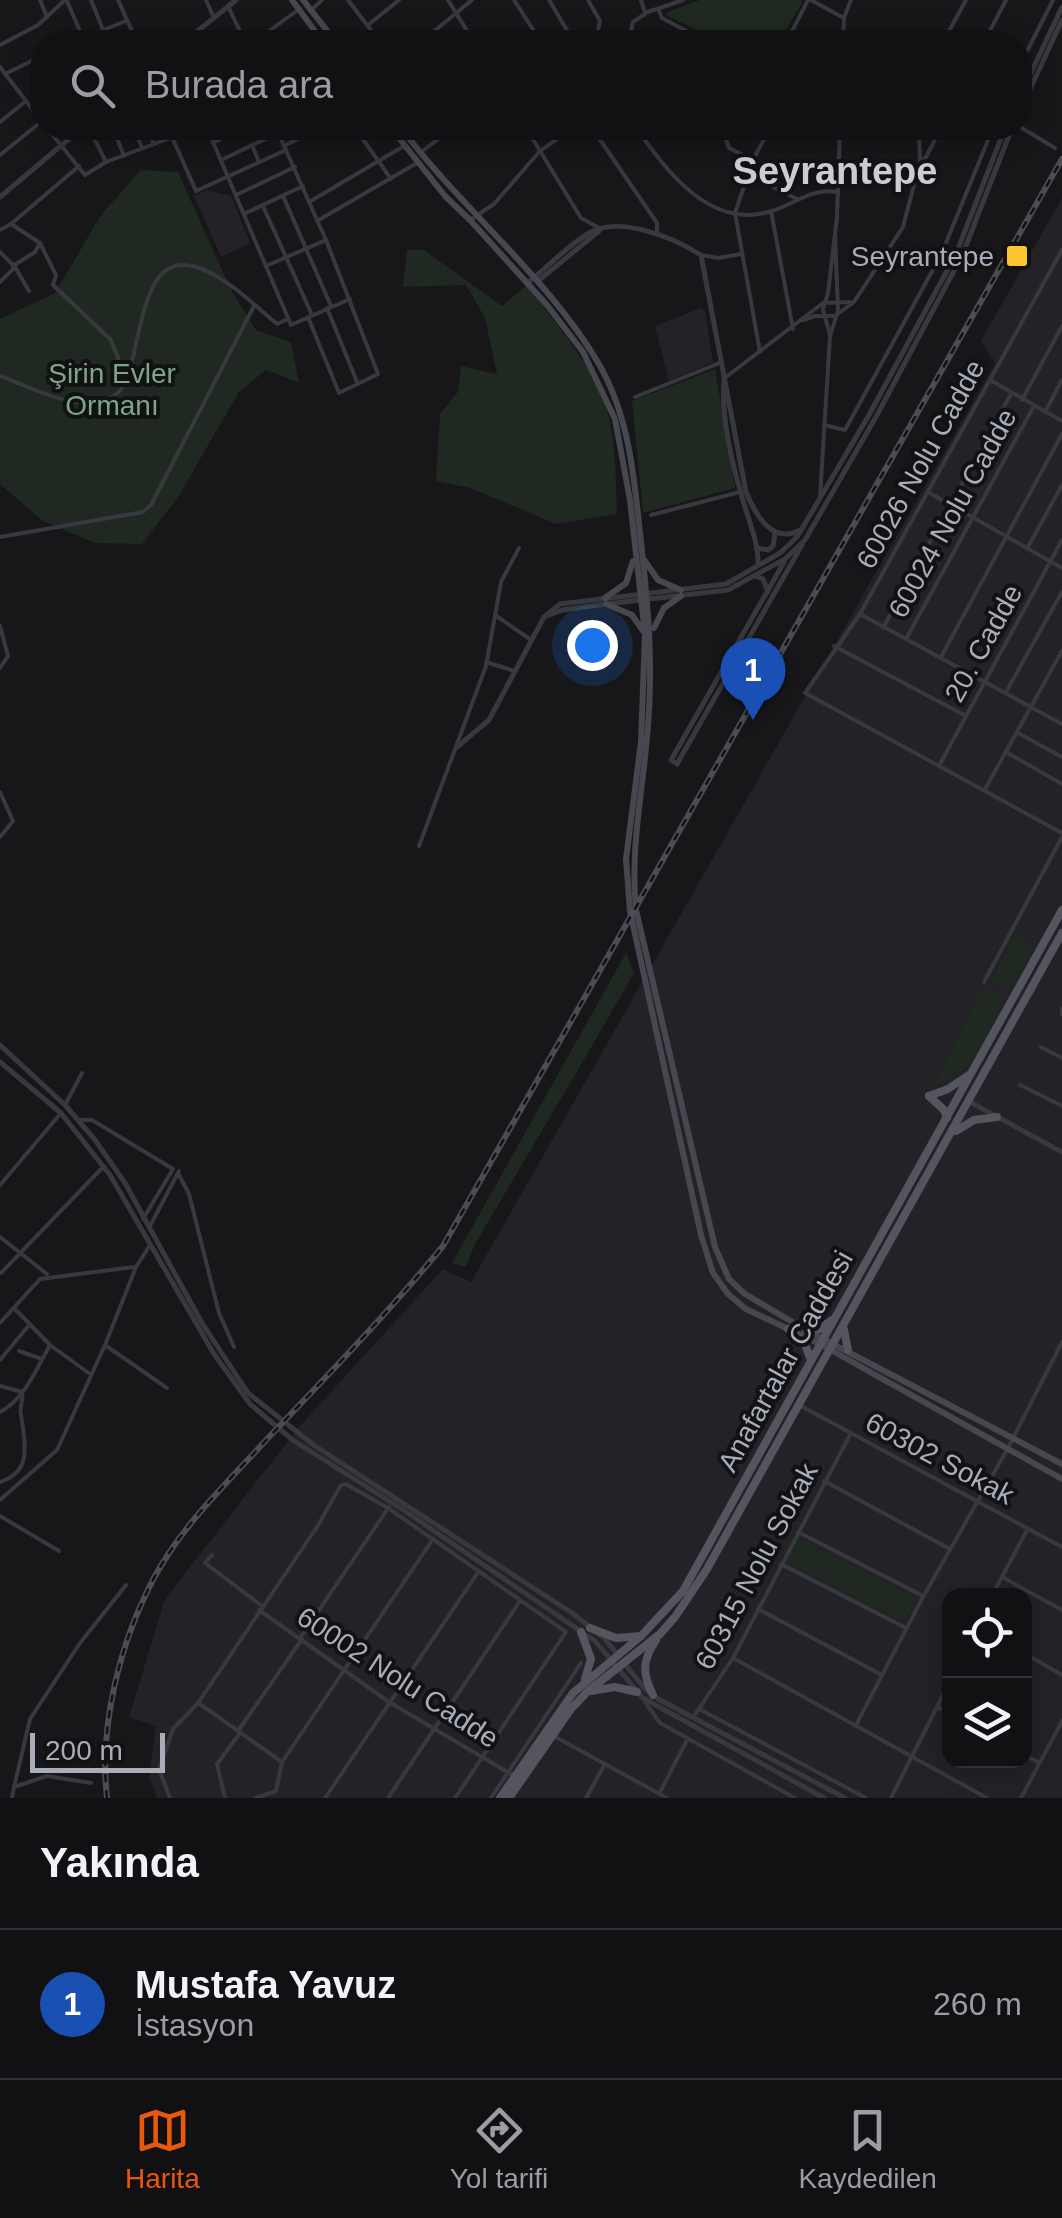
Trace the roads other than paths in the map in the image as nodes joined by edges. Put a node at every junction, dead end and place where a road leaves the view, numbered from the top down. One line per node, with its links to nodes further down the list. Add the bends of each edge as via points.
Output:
1 (40, 0): 33 (street)
2 (66, 0): 33 (street); 40 (street)
3 (91, 0): 39 (street)
4 (118, 0): 37 (street)
5 (206, 0): 34 (street)
6 (236, 0): 25 (street)
7 (292, 0): 29 (main road)
8 (302, 0): 30 (main road)
9 (322, 0): 30 (street)
10 (348, 0): 38 (street)
11 (378, 0): 27 (street)
12 (398, 0): 27 (street)
13 (448, 0): 31 (street)
14 (472, 0): 31 (street)
15 (514, 0): 50 (street)
16 (549, 0): 51 (street)
17 (588, 0): 52 (street)
18 (641, 0): 32 (street)
19 (684, 0): 28 (street)
20 (810, 0): 35 (street); 55 (street)
21 (851, 0): 35 (street)
22 (966, 0): 57 (street)
23 (1006, 0): 58 (street)
24 (1053, 0): 59 (street)
25 (228, 6): 34 (street); 43 (street)
26 (1062, 7): 63 (street)
27 (386, 9): 38 (street)
28 (658, 9): 32 (street); 54 (street)
29 (299, 10): 44 (street); 45 (main road)
30 (310, 10): 46 (main road)
31 (456, 14): 48 (street); 49 (street)
32 (645, 14): 53 (street)
33 (48, 17): 60 (street)
34 (214, 18): 42 (street)
35 (844, 18): 56 (street)
36 (1062, 20): 66 (street)
37 (126, 21): 39 (street); 41 (street)
38 (368, 25): 47 (street)
39 (103, 29)
40 (74, 30)
41 (131, 30)
42 (199, 30)
43 (239, 30)
44 (271, 30)
45 (312, 30)
46 (326, 30)
47 (372, 30)
48 (436, 30)
49 (466, 30)
50 (533, 30)
51 (567, 30)
52 (598, 30)
53 (631, 30)
54 (685, 30)
55 (792, 30)
56 (843, 30)
57 (950, 30)
58 (990, 30)
59 (1032, 42)
60 (0, 45)
61 (30, 62): 64 (street)
62 (0, 67): 64 (street)
63 (1032, 71)
64 (5, 74): 65 (street)
65 (10, 80): 67 (street); 68 (street)
66 (1032, 85)
67 (0, 88)
68 (26, 101): 69 (street); 70 (street)
69 (30, 106)
70 (0, 122)
71 (30, 134): 111 (street)
72 (1032, 134): 108 (street)
73 (58, 140): 103 (street)
74 (67, 140): 103 (street)
75 (93, 140): 115 (street)
76 (118, 140): 112 (street)
77 (139, 140): 106 (street)
78 (152, 140): 102 (street)
79 (161, 140): 102 (street)
80 (174, 140): 123 (street, via 196,191)
81 (218, 140): 101 (street)
82 (260, 140): 104 (street)
83 (282, 140): 107 (street)
84 (299, 140): 107 (street)
85 (363, 140): 117 (street)
86 (401, 140): 105 (main road)
87 (410, 140): 110 (main road)
88 (434, 140): 110 (street)
89 (533, 140): 109 (street)
90 (556, 140): 109 (street)
91 (600, 140): 143 (street)
92 (645, 140): 136 (street, via 687,190)
93 (726, 140): 114 (street)
94 (764, 140): 114 (street)
95 (840, 140): 128 (street)
96 (919, 140): 119 (street)
97 (934, 140): 119 (street)
98 (989, 140): 186 (street, via 941,256 846,430)
99 (1004, 140): 191 (street, via 956,254)
100 (1005, 140): 200 (street, via 962,256)
101 (214, 142): 113 (street)
102 (153, 143): 106 (street)
103 (61, 144): 120 (street); 127 (street)
104 (252, 145): 113 (street); 116 (street)
105 (405, 145): 117 (street); 118 (main road)
106 (142, 148): 112 (street)
107 (285, 148): 116 (street); 121 (street)
108 (1054, 148)
109 (540, 151): 138 (street); 141 (street, via 581,218)
110 (420, 153): 138 (main road)
111 (0, 155)
112 (124, 156): 115 (street)
113 (221, 160): 123 (street)
114 (753, 160): 122 (street)
115 (106, 162): 120 (street, via 85,175)
116 (259, 162): 123 (street)
117 (379, 162): 124 (street); 133 (street)
118 (418, 162): 124 (street); 138 (main road)
119 (920, 162): 160 (street, via 903,227)
120 (79, 166): 140 (street)
121 (296, 167): 126 (street); 130 (street)
122 (748, 174): 132 (street); 136 (street)
123 (226, 177): 130 (street)
124 (391, 179): 139 (street)
125 (0, 182): 127 (street)
126 (303, 186): 131 (street); 133 (street)
127 (7, 191): 129 (street)
128 (838, 192): 132 (street, via 816,190); 144 (street)
129 (0, 196)
130 (234, 196): 137 (street)
131 (283, 196): 134 (street); 147 (street)
132 (797, 200): 135 (street)
133 (310, 202): 139 (street)
134 (263, 206): 137 (street); 152 (street)
135 (772, 212): 136 (street); 170 (street)
136 (735, 213): 150 (street)
137 (242, 215): 154 (street)
138 (474, 218): 156 (main road)
139 (318, 222): 145 (street)
140 (11, 224): 142 (street); 146 (street)
141 (601, 229): 143 (street); 156 (street)
142 (0, 230)
143 (657, 233): 151 (street)
144 (836, 234): 159 (street); 161 (street)
145 (326, 240): 147 (street); 158 (street)
146 (40, 243): 153 (street); 175 (street, via 56,275 52,285 111,340)
147 (306, 249): 152 (street); 163 (street)
148 (1062, 250): 177 (street, 60026 Nolu Cadde)
149 (0, 252): 153 (street)
150 (742, 254): 151 (street); 172 (street)
151 (702, 255): 173 (street)
152 (286, 257): 154 (street); 165 (street)
153 (14, 266): 155 (street); 157 (street)
154 (264, 267): 167 (street)
155 (0, 282)
156 (532, 283): 205 (main road, via 606,394 621,442); 206 (main road, via 589,348 612,391 628,441)
157 (29, 291)
158 (350, 299): 163 (street); 179 (street, via 378,374)
159 (823, 302): 161 (street); 164 (street); 168 (street)
160 (854, 302): 161 (street); 166 (street)
161 (838, 303): 166 (street)
162 (254, 306): 167 (street, via 277,324); 175 (street, via 213,273 181,264 168,269 144,307); 198 (street, via 144,512)
163 (329, 307): 165 (street); 179 (street)
164 (825, 315): 166 (street); 168 (street); 171 (street)
165 (310, 316): 167 (street, via 290,325); 179 (street, via 338,394)
166 (835, 316): 171 (street)
167 (288, 320)
168 (803, 320): 170 (street)
169 (1062, 326): 182 (street)
170 (793, 329): 172 (street)
171 (830, 336): 186 (street)
172 (760, 352): 176 (street)
173 (722, 362): 176 (street); 181 (street)
174 (0, 376): 175 (street, via 82,402 110,399)
175 (126, 378)
176 (724, 378): 189 (street); 196 (street, via 746,492)
177 (990, 380): 180 (street); 190 (street, 60026 Nolu Cadde)
178 (1062, 380): 184 (street)
179 (358, 384)
180 (1011, 394): 182 (street); 192 (street, 60026 Nolu Cadde)
181 (635, 397)
182 (1022, 400): 183 (street)
183 (1034, 406): 184 (street); 194 (street, 60024 Nolu Cadde)
184 (1045, 412): 185 (street)
185 (1062, 421)
186 (824, 425): 191 (street)
187 (1062, 434): 197 (street)
188 (1062, 486): 204 (street)
189 (740, 492): 193 (street); 203 (street)
190 (928, 492): 192 (street); 217 (street, 60026 Nolu Cadde)
191 (821, 501): 195 (street)
192 (950, 504): 194 (street); 220 (street, 60026 Nolu Cadde)
193 (650, 515)
194 (972, 516): 197 (street); 222 (street, 60024 Nolu Cadde)
195 (804, 527): 196 (street); 199 (street)
196 (775, 533): 203 (street, via 774,546)
197 (1007, 536): 204 (street); 226 (street)
198 (0, 537)
199 (797, 537): 207 (street); 209 (street)
200 (805, 540): 207 (street); 212 (street, via 677,764 672,760)
201 (1062, 540): 208 (street, 20. Cadde)
202 (519, 548): 218 (street)
203 (757, 548): 209 (street)
204 (1028, 548): 208 (street)
205 (635, 550): 215 (main road); 216 (main road, via 626,582)
206 (643, 558): 214 (main road, via 658,580); 215 (main road)
207 (785, 559): 211 (street); 212 (street)
208 (1050, 562): 210 (street); 230 (street, 20. Cadde)
209 (758, 566): 214 (street, via 726,584)
210 (1062, 568)
211 (756, 576): 212 (street); 214 (street, via 728,590)
212 (768, 592)
213 (1062, 592): 231 (street)
214 (681, 593): 215 (street); 221 (main road)
215 (644, 597): 216 (street); 221 (main road)
216 (605, 601): 221 (main road, via 632,615); 223 (street, via 544,618)
217 (860, 614): 220 (street); 224 (street, 60026 Nolu Cadde)
218 (494, 615): 223 (street); 227 (street)
219 (0, 626): 228 (street, via 8,656)
220 (883, 628): 222 (street)
221 (648, 634): 249 (main road, via 627,890)
222 (906, 638): 226 (street)
223 (531, 640): 229 (street)
224 (834, 646): 233 (street); 239 (street, 60026 Nolu Cadde, via 805,693)
225 (1062, 652): 232 (street)
226 (941, 657): 230 (street)
227 (486, 662): 229 (street); 236 (street)
228 (0, 668)
229 (514, 671): 236 (street, via 489,720)
230 (986, 680): 231 (street); 233 (street, 20. Cadde)
231 (1006, 692): 232 (street)
232 (1033, 706): 234 (street); 235 (street)
233 (966, 716): 239 (street, 20. Cadde)
234 (1062, 724)
235 (1017, 733): 237 (street); 238 (street)
236 (457, 747): 245 (street)
237 (1006, 752): 240 (street); 242 (street)
238 (1062, 757)
239 (939, 766): 242 (street)
240 (1062, 784)
241 (0, 792): 244 (street, via 14,821)
242 (984, 792): 243 (street)
243 (1062, 835): 248 (street)
244 (0, 837)
245 (419, 846)
246 (1062, 910): 255 (main road, Anafartalar Caddesi)
247 (1062, 934): 258 (main road, Anafartalar Caddesi)
248 (984, 982)
249 (662, 1039): 285 (main road, via 713,1273 746,1308); 286 (main road, via 723,1268 745,1294)
250 (0, 1044): 259 (street)
251 (1041, 1046): 252 (street)
252 (1062, 1058)
253 (1, 1066): 261 (street)
254 (82, 1074): 259 (street)
255 (970, 1074): 257 (main road, Anafartalar Caddesi); 263 (main road, via 929,1096)
256 (1020, 1085): 260 (street)
257 (958, 1098): 258 (street); 263 (main road, Anafartalar Caddesi)
258 (969, 1102): 262 (street); 265 (main road, Anafartalar Caddesi)
259 (65, 1105): 264 (street)
260 (1062, 1106)
261 (60, 1113): 267 (street); 268 (street)
262 (997, 1117): 265 (main road); 266 (street)
263 (947, 1118): 280 (main road, Anafartalar Caddesi)
264 (78, 1120): 269 (street); 269 (street, via 92,1120 174,1169)
265 (952, 1133): 284 (main road, Anafartalar Caddesi)
266 (1062, 1152)
267 (104, 1166): 272 (street); 273 (street)
268 (0, 1185)
269 (143, 1219): 270 (street)
270 (149, 1228): 283 (street); 292 (street, via 179,1172)
271 (1, 1240): 273 (street)
272 (150, 1245): 274 (street); 283 (street)
273 (19, 1252): 275 (street); 276 (street)
274 (136, 1267): 276 (street); 290 (street)
275 (1, 1273)
276 (50, 1276): 278 (street)
277 (0, 1306): 279 (street)
278 (14, 1308): 279 (street); 282 (street)
279 (9, 1314): 281 (street)
280 (836, 1317): 286 (main road); 287 (main road, Anafartalar Caddesi)
281 (0, 1323)
282 (30, 1324): 289 (street); 296 (street)
283 (199, 1324): 308 (street, via 248,1393)
284 (844, 1324): 291 (main road, Anafartalar Caddesi); 293 (main road)
285 (788, 1329): 287 (main road); 297 (main road, via 804,1342)
286 (806, 1330): 287 (main road)
287 (822, 1342): 291 (main road); 297 (main road, Anafartalar Caddesi)
288 (1062, 1342): 305 (street)
289 (50, 1346): 295 (street); 298 (street)
290 (105, 1346): 298 (street); 300 (street)
291 (832, 1346): 293 (main road); 302 (main road, Anafartalar Caddesi); 306 (main road)
292 (234, 1348)
293 (848, 1350): 305 (main road)
294 (19, 1352): 295 (street)
295 (42, 1359): 301 (street)
296 (0, 1360)
297 (811, 1360): 336 (main road, Anafartalar Caddesi, via 682,1591)
298 (90, 1374): 312 (street, via 58,1450)
299 (0, 1386): 301 (street)
300 (166, 1388)
301 (22, 1392): 303 (street); 311 (street, via 23,1465)
302 (799, 1405): 304 (street, 60302 Sokak); 335 (main road, Anafartalar Caddesi, via 707,1569)
303 (0, 1412)
304 (851, 1433): 310 (street, 60315 Nolu Sokak); 313 (street, 60302 Sokak)
305 (1013, 1437): 306 (street); 307 (main road)
306 (1007, 1450): 309 (main road); 313 (street)
307 (1062, 1464)
308 (347, 1471): 314 (street); 334 (street, via 458,1536)
309 (1062, 1479)
310 (824, 1481): 317 (street, 60315 Nolu Sokak); 320 (street)
311 (0, 1482)
312 (0, 1500)
313 (978, 1500): 316 (street, 60302 Sokak); 320 (street)
314 (390, 1505): 318 (street); 330 (street, via 341,1485); 334 (street); 337 (street)
315 (0, 1516): 321 (street)
316 (1028, 1528): 319 (street, 60302 Sokak); 325 (street)
317 (798, 1532): 323 (street, 60315 Nolu Sokak); 328 (street)
318 (433, 1539): 324 (street); 342 (street)
319 (1062, 1547)
320 (950, 1549): 328 (street)
321 (59, 1551)
322 (212, 1554): 330 (street, 60002 Nolu Cadde, via 205,1563)
323 (781, 1564): 331 (street, 60315 Nolu Sokak); 333 (street)
324 (479, 1571): 329 (street); 350 (street)
325 (1002, 1577): 327 (street); 332 (street)
326 (126, 1585): 370 (street, via 30,1719)
327 (996, 1588)
328 (923, 1597): 333 (street)
329 (520, 1601): 358 (street); 362 (street, via 566,1632)
330 (261, 1608): 337 (street, 60002 Nolu Cadde); 351 (street)
331 (758, 1609): 338 (street, 60315 Nolu Sokak); 344 (street)
332 (1062, 1610)
333 (908, 1628): 344 (street)
334 (586, 1630): 336 (main road); 340 (street); 345 (main road, via 591,1659)
335 (660, 1634): 340 (main road, Anafartalar Caddesi); 348 (main road, via 643,1668)
336 (641, 1636): 340 (main road, Anafartalar Caddesi)
337 (301, 1639): 342 (street, 60002 Nolu Cadde); 359 (street)
338 (733, 1658): 354 (street, 60315 Nolu Sokak); 357 (street)
339 (1032, 1658): 343 (street)
340 (618, 1662): 345 (main road, Anafartalar Caddesi); 346 (main road, Anafartalar Caddesi); 347 (street); 348 (street)
341 (581, 1663): 368 (street)
342 (346, 1670): 350 (street, 60002 Nolu Cadde); 365 (street)
343 (1062, 1675)
344 (883, 1676): 357 (street)
345 (584, 1681): 368 (main road, Anafartalar Caddesi)
346 (587, 1692): 347 (main road, via 615,1687); 360 (main road, Anafartalar Caddesi)
347 (640, 1695): 361 (street, via 660,1723); 387 (street)
348 (654, 1695): 355 (street)
349 (942, 1696): 352 (street)
350 (388, 1702): 358 (street, 60002 Nolu Cadde); 378 (street)
351 (198, 1703): 359 (street); 374 (street, via 173,1729 159,1769)
352 (937, 1706): 353 (street); 363 (street)
353 (942, 1709)
354 (700, 1710): 355 (street, 60315 Nolu Sokak); 389 (street)
355 (694, 1716): 388 (street)
356 (1062, 1720): 366 (street)
357 (856, 1724): 363 (street)
358 (432, 1730): 362 (street, 60002 Nolu Cadde); 379 (street)
359 (239, 1732): 365 (street); 375 (street, via 217,1764)
360 (552, 1734): 367 (street); 383 (main road, Anafartalar Caddesi)
361 (688, 1739): 372 (street); 386 (street)
362 (482, 1756): 368 (street, 60002 Nolu Cadde); 380 (street)
363 (913, 1758): 390 (street); 391 (street)
364 (1032, 1759): 366 (street)
365 (282, 1762): 371 (street)
366 (1040, 1763): 392 (street)
367 (605, 1764): 372 (street); 384 (street)
368 (511, 1774): 381 (street); 382 (main road, Anafartalar Caddesi)
369 (91, 1783): 370 (street, via 47,1776)
370 (14, 1786): 373 (street)
371 (276, 1792): 376 (street); 377 (street)
372 (660, 1794): 385 (street)
373 (12, 1798)
374 (170, 1798)
375 (224, 1798)
376 (256, 1798)
377 (285, 1798)
378 (324, 1798)
379 (388, 1798)
380 (455, 1798)
381 (491, 1798)
382 (500, 1798)
383 (509, 1798)
384 (586, 1798)
385 (667, 1798)
386 (795, 1798)
387 (824, 1798)
388 (845, 1798)
389 (866, 1798)
390 (891, 1798)
391 (987, 1798)
392 (1021, 1798)

